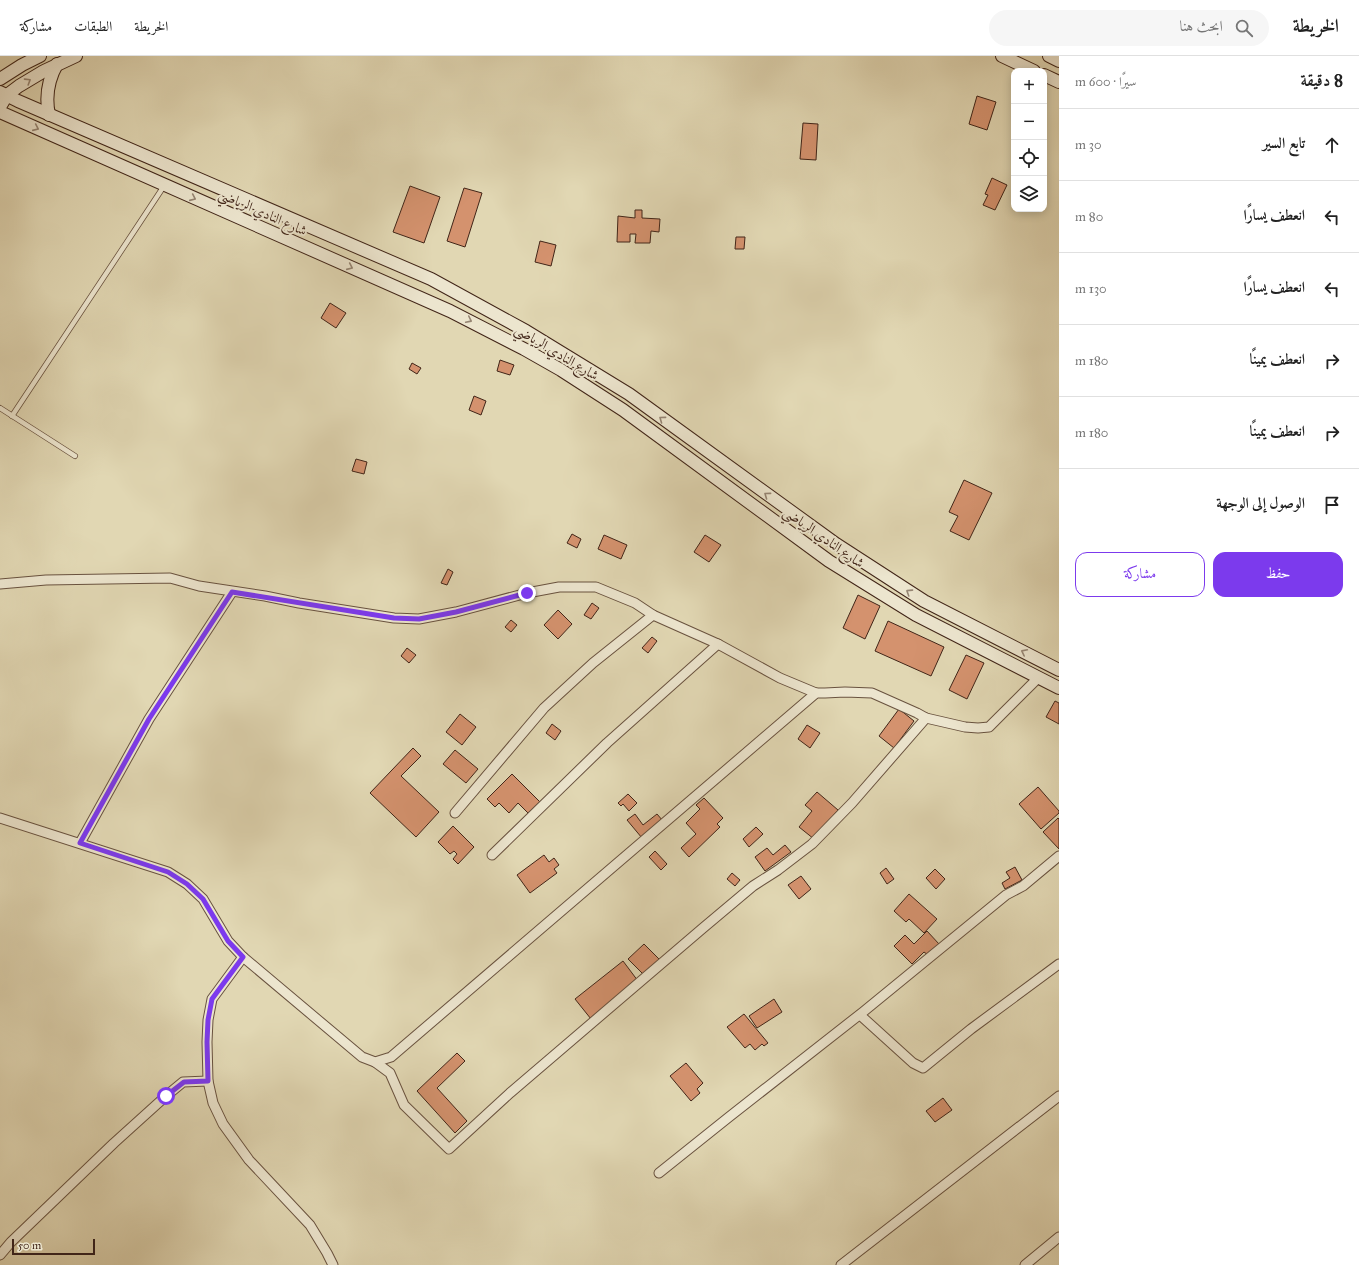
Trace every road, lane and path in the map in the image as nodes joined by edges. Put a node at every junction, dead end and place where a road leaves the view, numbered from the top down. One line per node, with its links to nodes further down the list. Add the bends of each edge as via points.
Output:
1 (40, 56): 9 (main road)
2 (76, 56): 6 (main road)
3 (1002, 56): 7 (main road)
4 (1049, 56): 5 (main road)
5 (1059, 61)
6 (57, 64): 11 (main road, one-way to 6); 14 (main road, via 48,88)
7 (1028, 68)
8 (1047, 77): 10 (main road)
9 (0, 79)
10 (1059, 82)
11 (3, 93): 12 (main road); 14 (main road, شارع النادي الرياضي)
12 (0, 107)
13 (0, 112): 16 (main road, شارع النادي الرياضي, one-way to 16)
14 (49, 115): 15 (main road, شارع النادي الرياضي)
15 (180, 171): 16 (main road); 17 (main road, شارع النادي الرياضي)
16 (169, 187): 18 (main road, شارع النادي الرياضي, one-way to 18); 20 (lane)
17 (332, 236): 18 (main road); 22 (main road, شارع النادي الرياضي, one-way to 17, via 629,394 551,346 431,279)
18 (325, 256): 23 (main road, شارع النادي الرياضي, one-way to 23, via 450,311 560,370 623,410)
19 (0, 408): 20 (lane)
20 (12, 416): 21 (lane)
21 (75, 456)
22 (812, 528): 23 (main road); 26 (main road, شارع النادي الرياضي, one-way to 22)
23 (802, 541): 28 (main road, شارع النادي الرياضي, via 829,561)
24 (0, 584): 25 (street, via 46,580 170,578)
25 (232, 592): 27 (street, via 394,618 419,619 540,590 596,587 636,603); 37 (street, via 149,719)
26 (924, 601): 28 (main road); 30 (main road, شارع النادي الرياضي, one-way to 26)
27 (653, 615): 29 (street); 35 (street, via 593,663 544,708)
28 (916, 615): 31 (main road, شارع النادي الرياضي)
29 (718, 644): 33 (street, via 780,678); 38 (street, via 608,743)
30 (1059, 670)
31 (1038, 678): 32 (main road, شارع النادي الرياضي); 34 (street, via 989,727 978,728)
32 (1059, 688)
33 (816, 693): 34 (street, via 872,694); 43 (street, via 391,1058)
34 (926, 718): 43 (street, via 852,803 812,844 753,886 703,928 510,1093 449,1149 404,1105 390,1073)
35 (455, 813)
36 (0, 818): 37 (street)
37 (80, 843): 40 (street, via 168,872 187,884 203,899 228,941)
38 (492, 855)
39 (1059, 856): 42 (street, via 1023,886 1006,895)
40 (243, 957): 43 (street, via 362,1057); 44 (street, via 212,999 208,1020)
41 (1059, 964): 42 (street, via 923,1068 913,1064)
42 (860, 1015): 46 (street)
43 (375, 1062)
44 (208, 1081): 48 (street, via 184,1082 166,1096 114,1143); 49 (street, via 213,1103 223,1124 249,1160 310,1225)
45 (1059, 1096): 50 (street)
46 (659, 1173)
47 (1059, 1237): 51 (street)
48 (0, 1255)
49 (333, 1265)
50 (840, 1265)
51 (1025, 1265)

